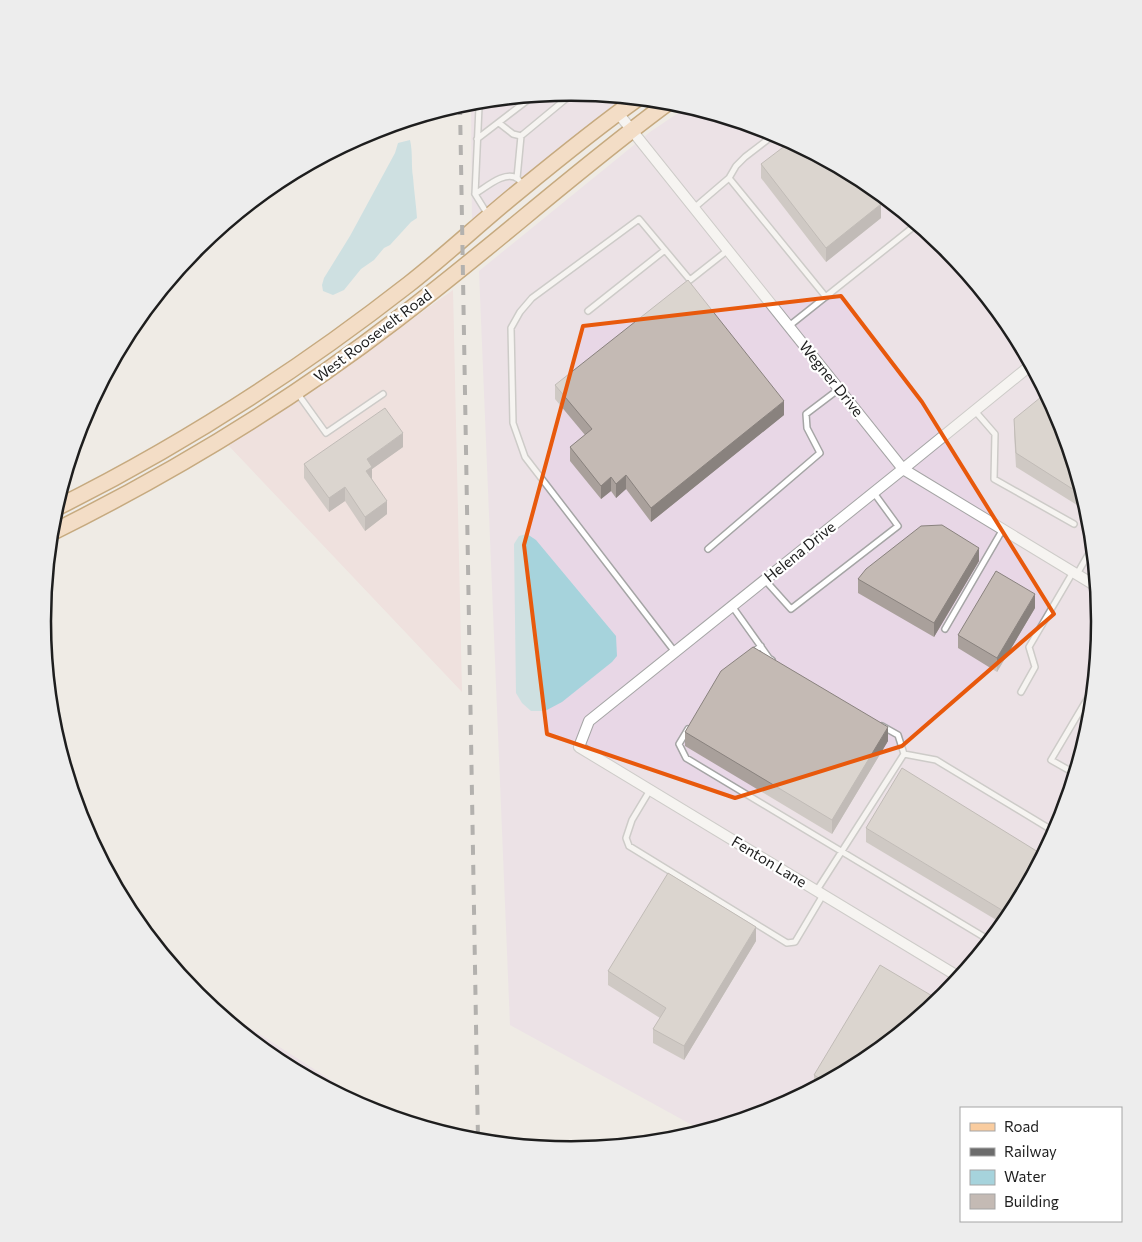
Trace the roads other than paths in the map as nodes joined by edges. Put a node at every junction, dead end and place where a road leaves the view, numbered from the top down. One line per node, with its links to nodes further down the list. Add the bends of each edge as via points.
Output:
1 (563, 101): 9 (lane)
2 (523, 104): 7 (lane)
3 (629, 105): 6 (main road, West Roosevelt Road)
4 (660, 109): 8 (main road, West Roosevelt Road)
5 (479, 110): 10 (lane)
6 (618, 113): 8 (street, Wegner Drive); 13 (main road, West Roosevelt Road)
7 (499, 122): 9 (lane, via 513,134); 10 (lane)
8 (632, 130): 15 (street, Wegner Drive); 25 (main road, West Roosevelt Road, via 388,326)
9 (521, 136): 13 (lane)
10 (477, 139): 14 (lane)
11 (768, 140): 12 (lane, via 736,166)
12 (729, 178): 15 (lane); 20 (lane)
13 (521, 183): 14 (lane, via 511,176 498,179); 16 (main road, West Roosevelt Road)
14 (475, 194): 16 (lane)
15 (694, 208): 19 (street, Wegner Drive)
16 (489, 218): 30 (main road, West Roosevelt Road, via 363,320 278,380 176,443)
17 (912, 228): 20 (lane)
18 (664, 250): 19 (lane, via 690,280); 21 (lane); 44 (lane, via 639,219 532,298 511,328 513,423 525,457)
19 (728, 250): 22 (street, Wegner Drive)
20 (826, 297): 22 (lane)
21 (588, 311)
22 (789, 326): 24 (street, Wegner Drive)
23 (1026, 369): 27 (street, Helena Drive)
24 (839, 389): 28 (street, Wegner Drive); 36 (lane, via 806,414 807,428 820,453)
25 (297, 392): 26 (lane, via 326,433); 32 (main road, West Roosevelt Road, via 198,454)
26 (383, 394)
27 (975, 411): 28 (street, Helena Drive); 33 (lane, via 994,434 994,479)
28 (903, 469): 29 (street, Helena Drive); 35 (street, Wegner Drive)
29 (874, 493): 39 (street, Helena Drive); 39 (lane, via 898,526 791,609)
30 (65, 502)
31 (62, 514): 32 (street)
32 (69, 524): 34 (main road, West Roosevelt Road)
33 (1074, 524)
34 (60, 529)
35 (1003, 530): 38 (street, Wegner Drive); 42 (lane)
36 (708, 549)
37 (1086, 556): 38 (lane)
38 (1075, 573): 40 (street, Wegner Drive); 47 (lane, via 1029,647 1036,667)
39 (765, 580): 41 (street, Helena Drive)
40 (1089, 582)
41 (732, 606): 43 (lane); 44 (street, Helena Drive)
42 (945, 629)
43 (761, 646): 45 (lane); 46 (lane, via 769,658)
44 (675, 652): 51 (street, Helena Drive, via 589,720)
45 (746, 657)
46 (778, 663)
47 (1021, 692)
48 (1084, 705): 53 (lane, via 1051,760)
49 (693, 720): 56 (lane, via 679,744 686,758)
50 (881, 725): 52 (lane, via 898,735)
51 (579, 747): 54 (street, Fenton Lane)
52 (904, 754): 55 (lane, via 936,760); 56 (lane)
53 (1069, 770)
54 (650, 790): 57 (street, Fenton Lane); 57 (lane, via 632,820 626,838 629,846 787,943 794,942)
55 (1048, 828)
56 (842, 852): 57 (lane); 58 (lane)
57 (820, 893): 59 (street, Fenton Lane)
58 (983, 937)
59 (953, 974)

